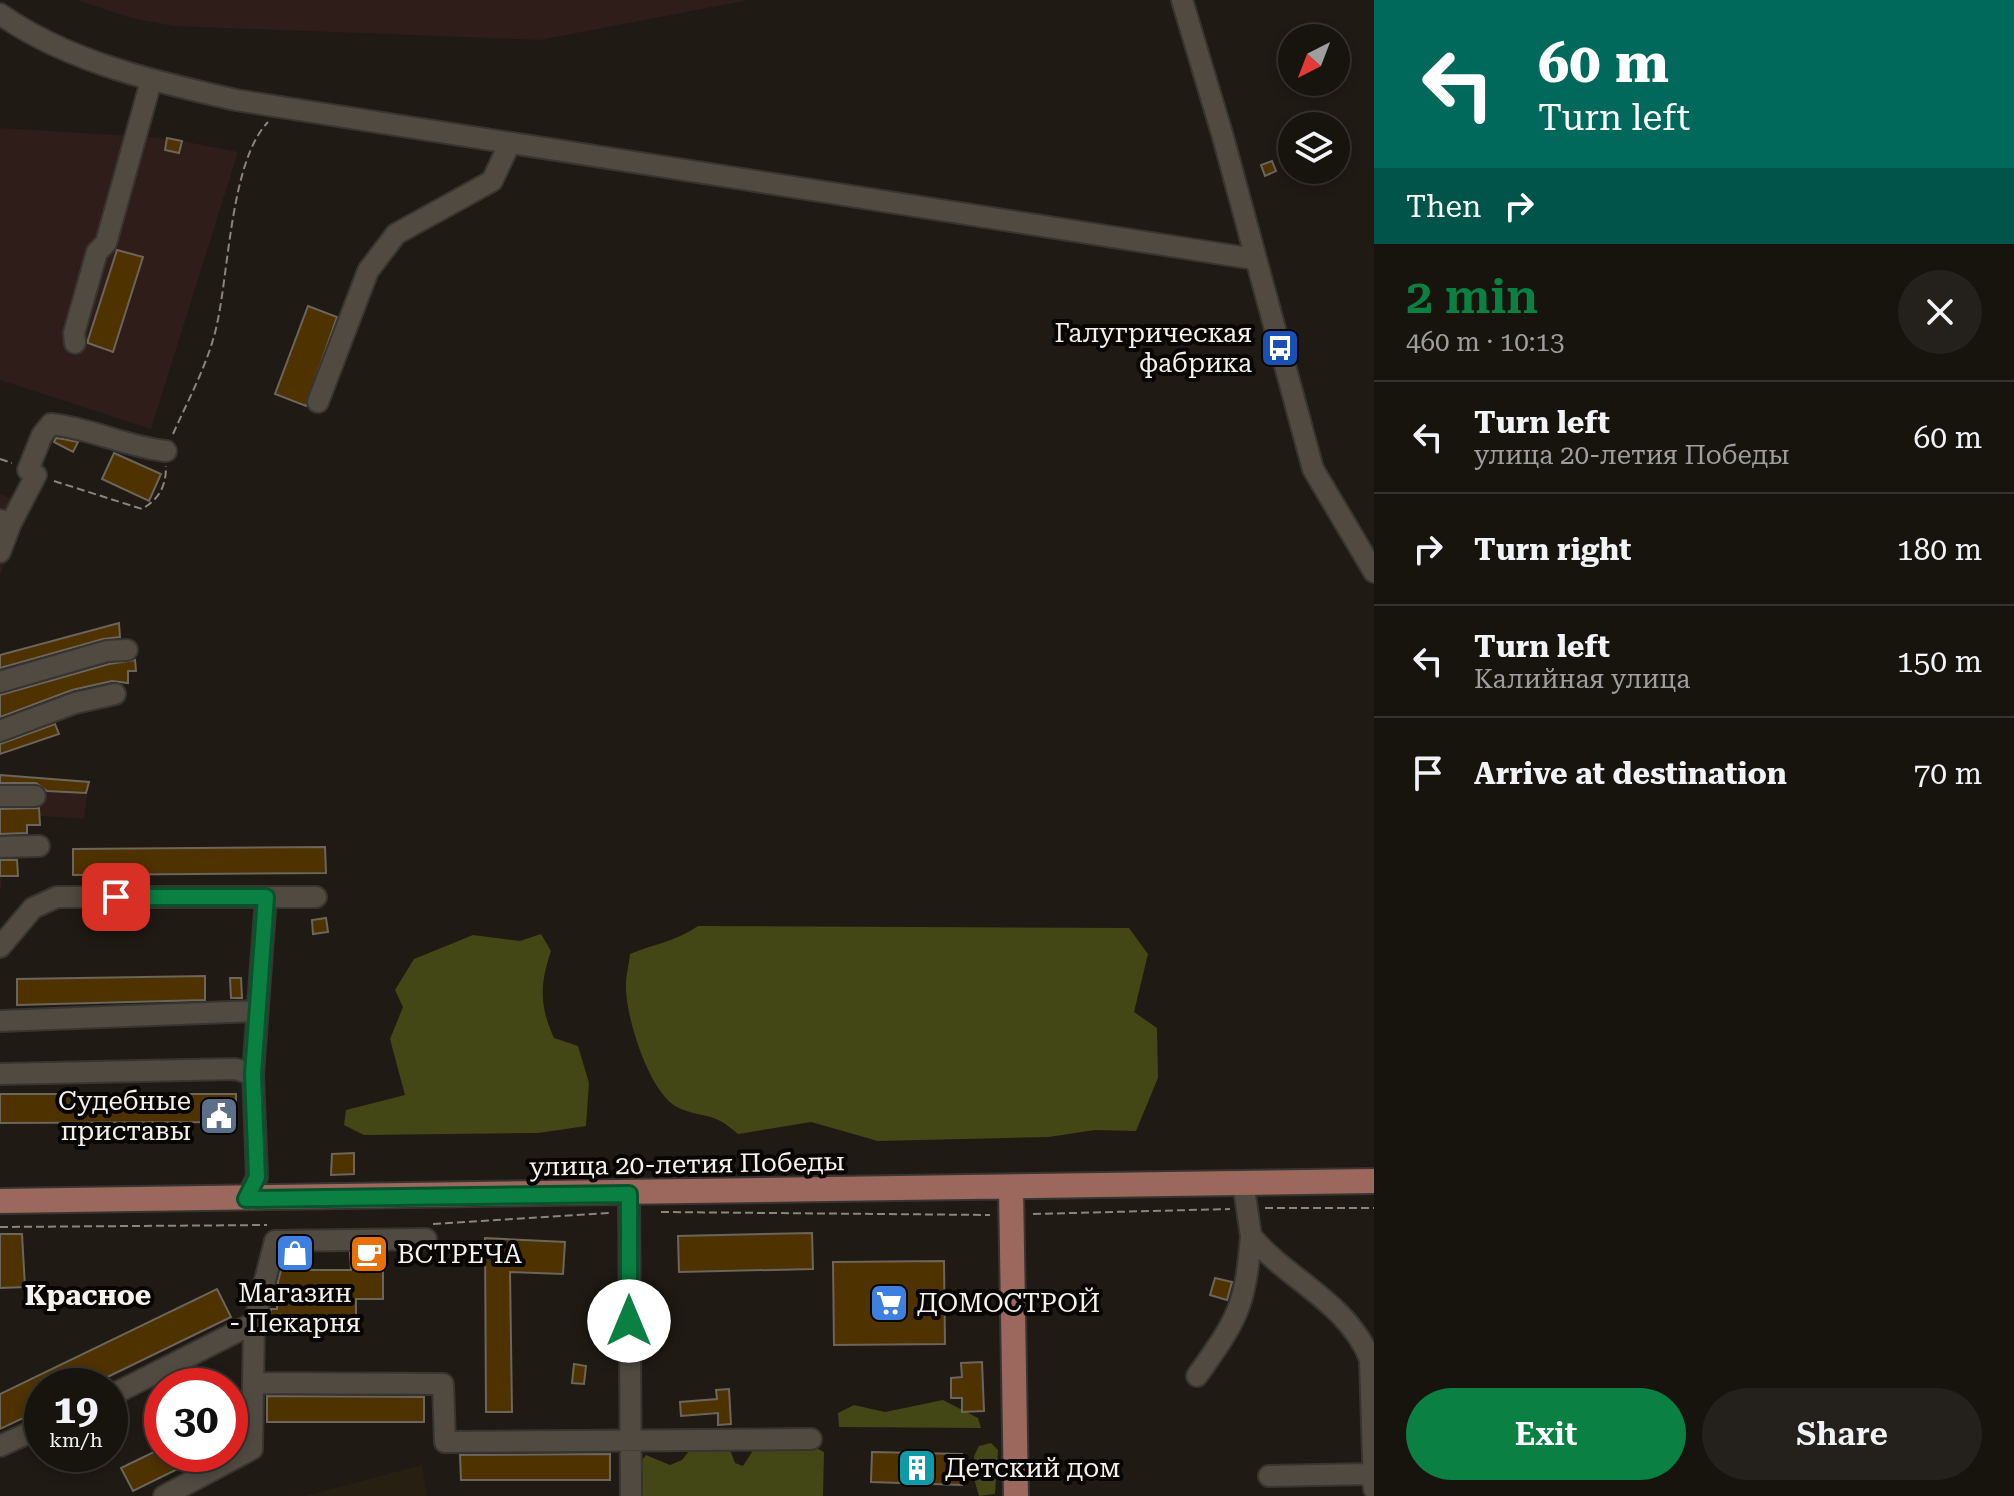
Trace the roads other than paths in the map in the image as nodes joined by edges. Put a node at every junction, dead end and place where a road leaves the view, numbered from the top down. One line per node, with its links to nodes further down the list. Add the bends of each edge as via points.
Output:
1 (1182, 0): 5 (street)
2 (0, 14): 3 (street, via 17,26)
3 (151, 81): 4 (street); 6 (street, via 106,243 97,252)
4 (510, 143): 5 (street); 7 (street, via 492,181 396,234 368,271)
5 (1254, 259): 11 (street, via 1313,469)
6 (75, 343)
7 (318, 402)
8 (166, 451): 9 (street, via 51,424)
9 (5, 521): 10 (street)
10 (0, 552)
11 (1374, 572)
12 (127, 650): 13 (street)
13 (0, 682)
14 (115, 694): 15 (street)
15 (0, 731)
16 (0, 796): 17 (street)
17 (35, 796)
18 (39, 846): 19 (street)
19 (0, 847)
20 (266, 897): 21 (street); 22 (street, via 57,897 33,908); 23 (street)
21 (316, 897)
22 (0, 947)
23 (257, 1011): 24 (street); 26 (street)
24 (0, 1021)
25 (0, 1074): 26 (street, via 235,1069)
26 (253, 1074): 30 (street, via 257,1177)
27 (1374, 1181): 28 (main road, улица 20-летия Победы)
28 (1243, 1182): 29 (main road, улица 20-летия Победы); 34 (street)
29 (1011, 1187): 32 (main road, улица 20-летия Победы); 48 (main road)
30 (246, 1199): 31 (main road, улица 20-летия Победы); 32 (main road, улица 20-летия Победы)
31 (0, 1201)
32 (629, 1203): 41 (street)
33 (426, 1232): 35 (street, via 275,1241)
34 (1251, 1236): 36 (street, via 1247,1286 1236,1321); 44 (street, via 1340,1311 1363,1342 1370,1359)
35 (254, 1323): 37 (street); 38 (street)
36 (1197, 1376)
37 (255, 1383): 41 (street, via 443,1384 445,1442); 46 (street, via 252,1449)
38 (128, 1387)
39 (24, 1435): 42 (street)
40 (811, 1439): 41 (street)
41 (629, 1440): 47 (street)
42 (0, 1446)
43 (1269, 1476): 44 (street, via 1365,1474)
44 (1374, 1481): 45 (street)
45 (1374, 1489)
46 (164, 1496)
47 (631, 1496)
48 (1016, 1496)

